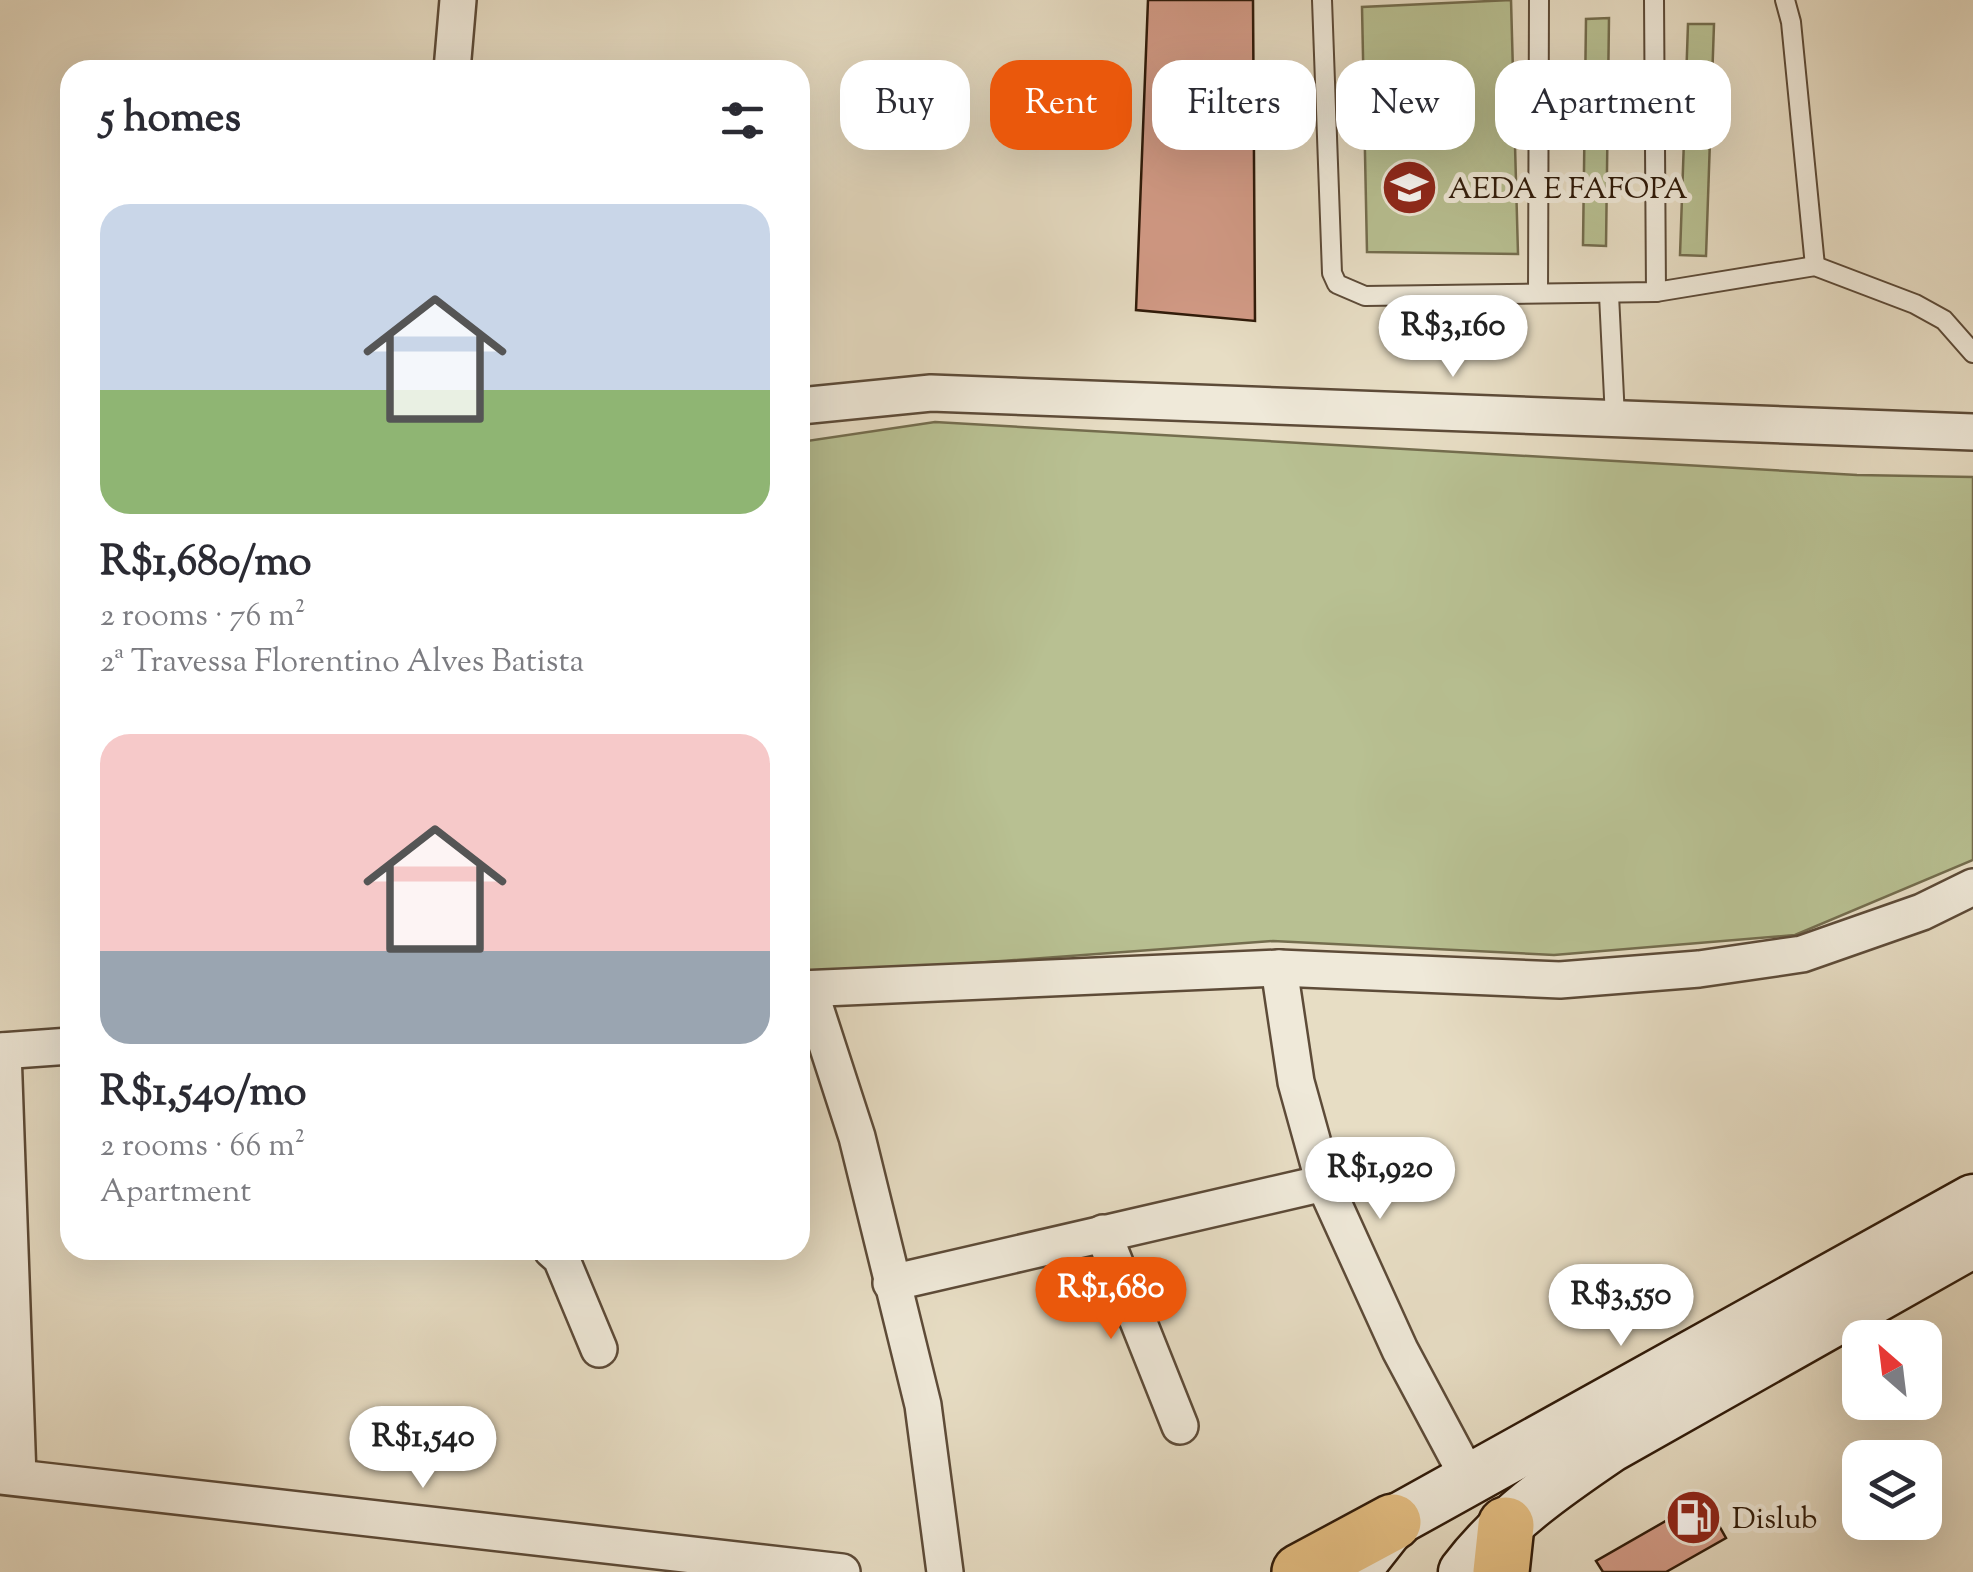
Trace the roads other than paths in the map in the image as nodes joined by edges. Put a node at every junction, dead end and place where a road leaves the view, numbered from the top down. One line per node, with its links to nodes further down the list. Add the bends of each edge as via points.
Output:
1 (458, 0): 6 (street)
2 (1322, 0): 9 (lane, via 1336,284 1365,296)
3 (1539, 0): 9 (lane)
4 (1654, 0): 8 (lane)
5 (1784, 0): 7 (lane)
6 (453, 60)
7 (1815, 266): 8 (lane); 11 (lane, via 1944,320)
8 (1656, 292): 10 (lane)
9 (1538, 293): 10 (lane)
10 (1609, 295): 13 (lane)
11 (1973, 353)
12 (810, 405): 13 (street, via 931,393)
13 (1615, 418): 14 (street)
14 (1973, 432)
15 (1973, 887): 16 (street, via 1802,954 1699,969 1560,980)
16 (1280, 968): 17 (street); 21 (street, via 1296,1082)
17 (810, 989)
18 (810, 1006): 26 (street, via 857,1136)
19 (60, 1047): 20 (street)
20 (2, 1051): 30 (street)
21 (1324, 1183): 23 (street); 31 (street, via 1400,1350)
22 (1973, 1200): 29 (main road)
23 (1103, 1234): 26 (street); 28 (street)
24 (1973, 1242): 29 (main road)
25 (562, 1260): 27 (street)
26 (891, 1283): 35 (street, via 922,1405)
27 (599, 1349)
28 (1180, 1426)
29 (1602, 1429): 31 (main road); 33 (main road)
30 (9, 1476): 34 (street)
31 (1470, 1479): 32 (main road)
32 (1393, 1522): 36 (highway); 37 (main road)
33 (1504, 1548): 38 (main road)
34 (842, 1572)
35 (944, 1572)
36 (1300, 1572)
37 (1358, 1572)
38 (1464, 1572)

